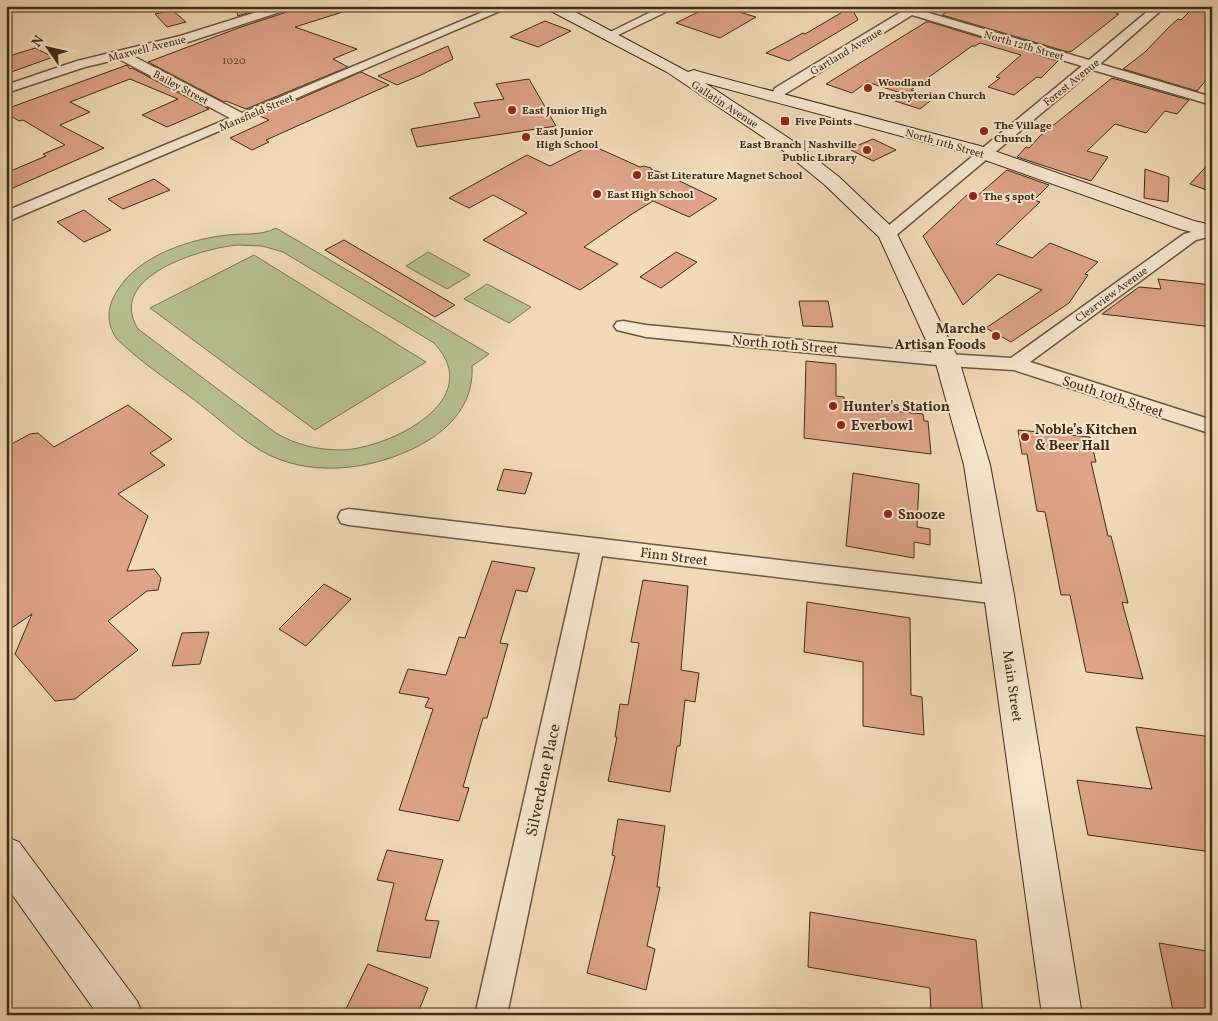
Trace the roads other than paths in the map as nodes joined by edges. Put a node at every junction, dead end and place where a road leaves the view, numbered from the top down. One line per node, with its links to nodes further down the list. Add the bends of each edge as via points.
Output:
1 (244, 6): 9 (street)
2 (288, 6): 9 (street, Maxwell Avenue)
3 (507, 6): 17 (street, Mansfield Street)
4 (552, 6): 10 (main road, Gallatin Avenue)
5 (673, 6): 10 (street)
6 (894, 6): 8 (street, North 12th Street)
7 (1161, 6): 12 (street, Forest Avenue)
8 (914, 9): 12 (street, North 12th Street); 15 (street, Gartland Avenue, via 780,91)
9 (256, 16): 11 (street, Maxwell Avenue)
10 (608, 36): 13 (main road, Gallatin Avenue)
11 (121, 55): 14 (street, Maxwell Avenue, via 81,64); 17 (street, Bailey Street)
12 (1092, 65): 16 (street, North 12th Street); 18 (street, Forest Avenue)
13 (673, 70): 15 (main road, North 11th Street); 21 (main road, Gallatin Avenue, via 787,145 832,181)
14 (6, 89)
15 (776, 97): 18 (main road, North 11th Street)
16 (1212, 101)
17 (241, 118): 19 (street, Mansfield Street)
18 (986, 154): 20 (main road, North 11th Street); 21 (street, Forest Avenue)
19 (6, 217)
20 (1212, 231): 24 (street, Clearview Avenue, via 1190,237)
21 (888, 234): 23 (main road, Gallatin Avenue)
22 (623, 326): 23 (street, North 10th Street, via 646,331)
23 (947, 360): 24 (street, North 10th Street); 28 (main road, Main Street, via 977,464)
24 (1015, 364): 25 (street, South 10th Street)
25 (1212, 427)
26 (350, 517): 27 (street, Finn Street)
27 (593, 546): 28 (street, Finn Street); 31 (street, Silverdene Place)
28 (1000, 595): 32 (main road, Main Street)
29 (6, 855): 30 (main road)
30 (123, 1015)
31 (491, 1015)
32 (1062, 1015)

